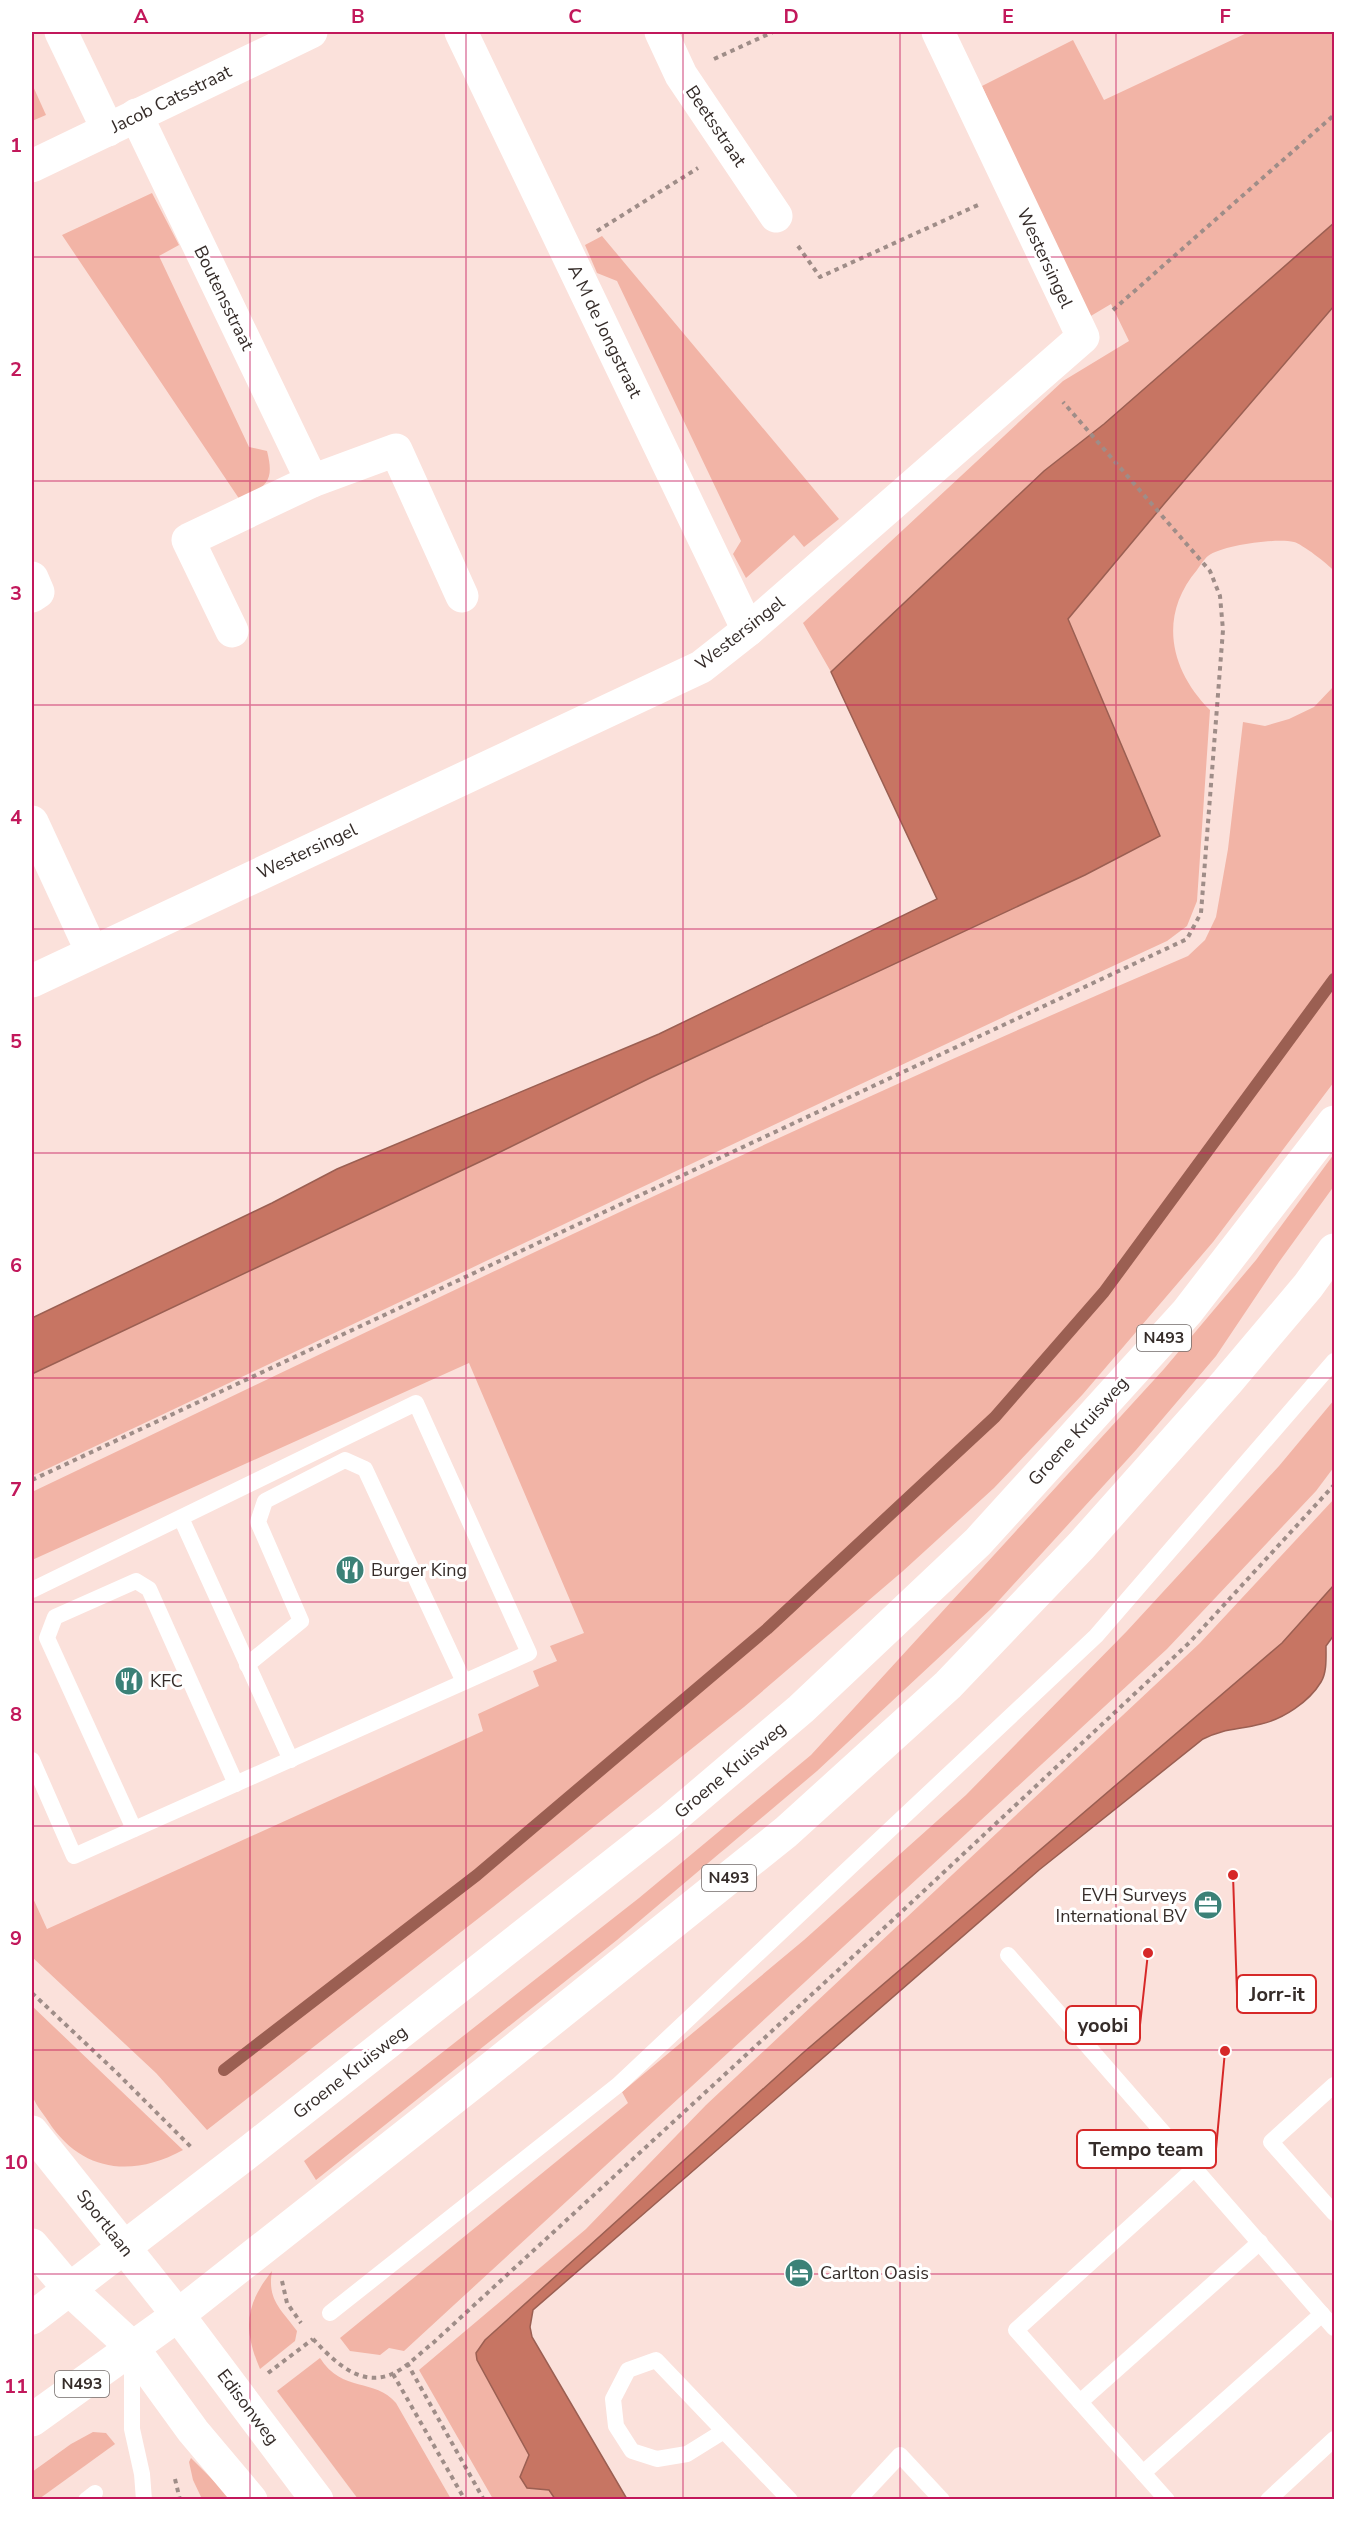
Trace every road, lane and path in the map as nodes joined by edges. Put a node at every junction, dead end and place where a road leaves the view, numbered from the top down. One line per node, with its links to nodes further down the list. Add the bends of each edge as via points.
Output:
1 (61, 32): 10 (street)
2 (310, 32): 8 (street, Jacob Catsstraat)
3 (461, 32): 15 (street, A M de Jongstraat)
4 (661, 32): 7 (street, Beetsstraat)
5 (772, 32): 7 (path)
6 (947, 34): 13 (street, Westersingel)
7 (681, 75): 11 (street, Beetsstraat)
8 (136, 115): 10 (street, Jacob Catsstraat); 18 (street, Boutensstraat)
9 (1335, 115): 16 (path)
10 (108, 130): 12 (street, Jacob Catsstraat)
11 (730, 147): 14 (street, Beetsstraat); 15 (path)
12 (32, 166)
13 (1012, 189): 14 (path, via 820,277); 16 (street, Westersingel)
14 (776, 216)
15 (566, 250): 22 (street, A M de Jongstraat)
16 (1083, 337): 22 (street, Westersingel)
17 (1081, 421): 30 (path, via 1210,571 1220,596 1222,630 1201,913 1187,939)
18 (312, 481): 21 (street, via 396,450); 23 (street, via 188,540)
19 (32, 578): 20 (street, via 38,592)
20 (32, 596)
21 (462, 596)
22 (748, 630): 25 (street, Westersingel, via 701,667)
23 (232, 631)
24 (32, 822): 25 (street)
25 (93, 952): 26 (street, Westersingel)
26 (32, 981)
27 (1335, 1122): 47 (street, Groene Kruisweg / N493, via 1188,1312 978,1542 801,1709 668,1822)
28 (1335, 1250): 51 (street, N493, via 1219,1391 1081,1546 948,1685 786,1832)
29 (1335, 1360): 49 (lane, via 1088,1644 618,2085)
30 (32, 1480)
31 (1335, 1485): 56 (path, via 1188,1643 880,1932)
32 (181, 1518): 33 (lane); 34 (lane); 35 (lane, via 416,1403 529,1653)
33 (32, 1590)
34 (247, 1665): 35 (lane, via 300,1621 258,1522 265,1501 345,1460 365,1469); 37 (lane)
35 (464, 1682): 37 (lane)
36 (32, 1760): 39 (lane, via 74,1856)
37 (291, 1760): 38 (lane)
38 (236, 1784): 39 (lane); 39 (lane, via 149,1589 136,1581 65,1612 55,1617 47,1638)
39 (134, 1829)
40 (1008, 1955): 43 (lane)
41 (1335, 2085): 44 (lane, via 1271,2142)
42 (32, 2132): 47 (street, Sportlaan)
43 (1195, 2168): 45 (lane); 58 (lane, via 1016,2330)
44 (1335, 2213)
45 (1260, 2242): 50 (lane); 58 (lane)
46 (32, 2245): 48 (street)
47 (125, 2247): 48 (street, Groene Kruisweg / N493); 51 (street, Sportlaan)
48 (70, 2290): 52 (street, Groene Kruisweg / N493); 55 (street)
49 (330, 2313)
50 (1322, 2314): 53 (lane); 62 (lane)
51 (178, 2315): 55 (street, N493); 65 (street, Edisonweg)
52 (32, 2318)
53 (1335, 2328)
54 (313, 2339): 57 (path, via 344,2369 359,2376 378,2378)
55 (132, 2348): 59 (street, N493); 63 (lane, via 132,2429); 64 (street, via 193,2431)
56 (407, 2363): 57 (path); 67 (path)
57 (393, 2374): 66 (path)
58 (1080, 2402): 62 (lane)
59 (32, 2420)
60 (724, 2431): 60 (lane, via 656,2360 628,2370 614,2399 616,2426 632,2451 657,2459 687,2454); 68 (lane)
61 (1335, 2439): 72 (lane)
62 (1143, 2473): 71 (lane)
63 (144, 2499)
64 (251, 2499)
65 (317, 2499)
66 (465, 2499)
67 (484, 2499)
68 (790, 2499)
69 (858, 2499): 70 (lane, via 900,2455)
70 (942, 2499)
71 (1167, 2499)
72 (1268, 2499)

